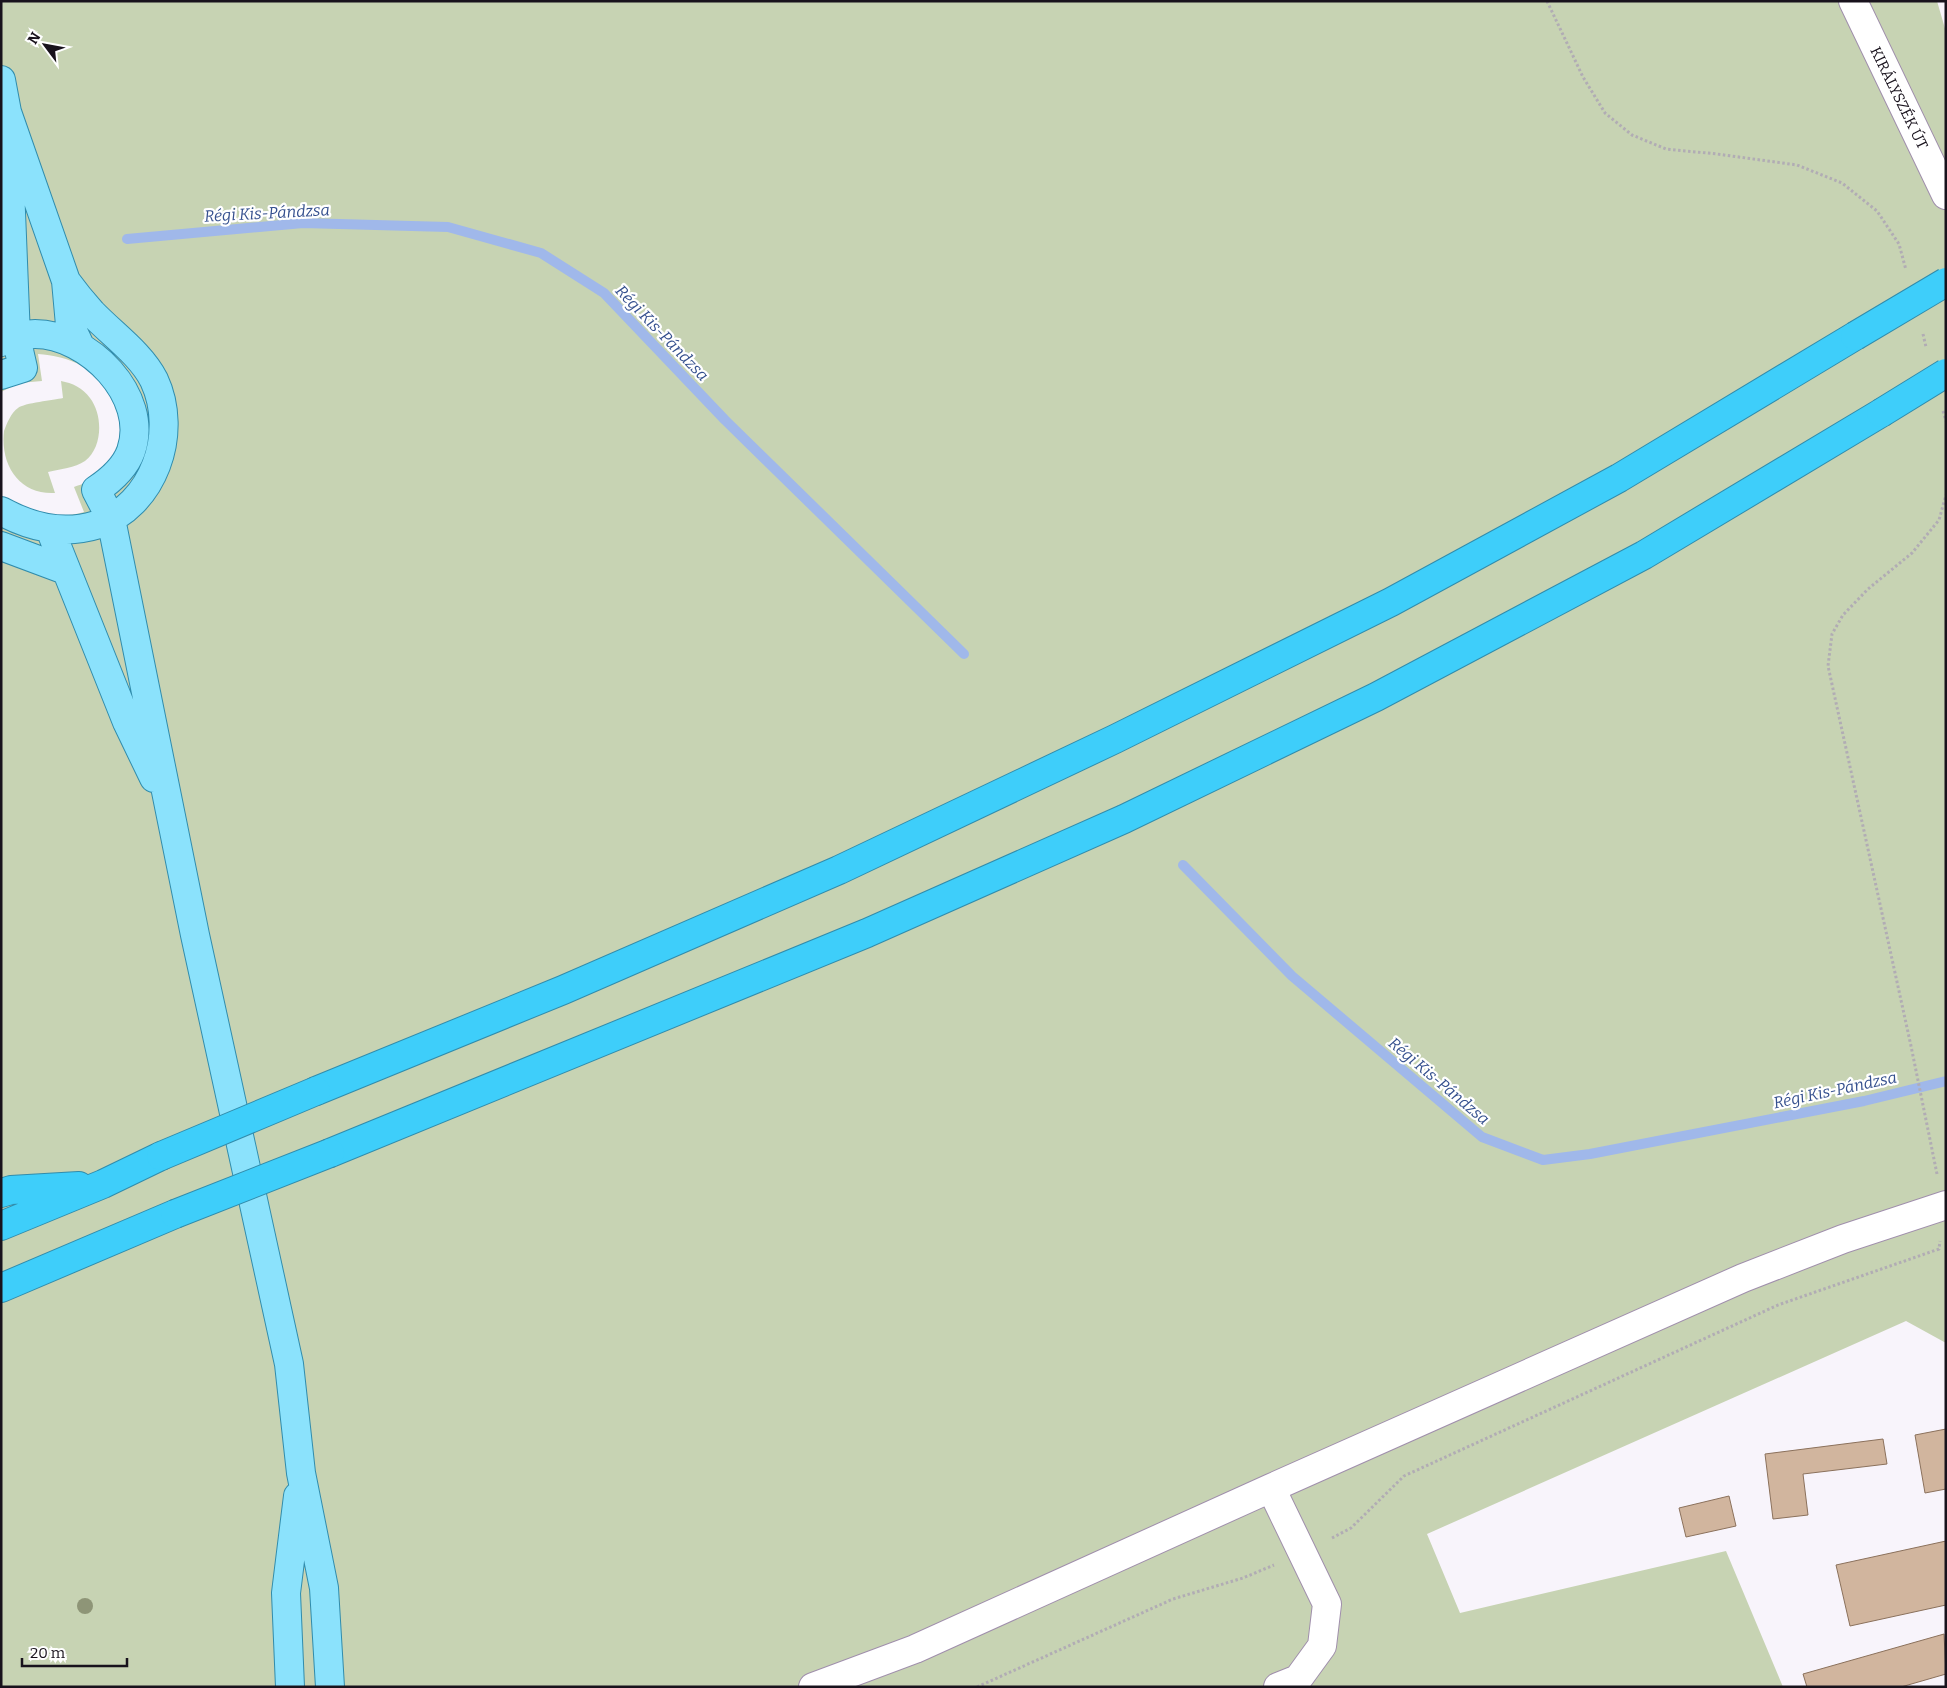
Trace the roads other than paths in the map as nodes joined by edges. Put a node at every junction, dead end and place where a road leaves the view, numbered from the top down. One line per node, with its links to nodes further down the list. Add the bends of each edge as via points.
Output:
1 (1853, 1): 4 (street, KIRÁLYSZÉK ÚT)
2 (1, 80): 3 (main road)
3 (7, 112): 5 (main road); 7 (main road)
4 (1946, 195)
5 (66, 281): 8 (main road, via 68,318); 12 (main road, via 92,313 133,352 154,380 163,408 164,438 156,468 137,496)
6 (1946, 282): 17 (highway, bridge, via 1619,478 1391,602 1116,739 839,870 563,990 161,1156)
7 (9, 340): 8 (main road, via 36,334); 10 (main road)
8 (81, 348): 12 (main road, via 107,369 125,393 134,415 131,452 112,480 96,490)
9 (1937, 364): 21 (highway, bridge, via 1881,413 1644,554 1376,697 1124,820 867,933 174,1214)
10 (12, 372)
11 (1, 511): 13 (main road, via 22,522)
12 (111, 519): 13 (main road, via 78,529); 16 (main road)
13 (50, 529): 15 (main road)
14 (1, 546): 15 (main road)
15 (65, 570): 16 (main road, via 127,722)
16 (172, 815): 22 (main road, via 197,945 289,1364)
17 (103, 1184): 18 (highway); 20 (highway)
18 (1, 1193)
19 (1945, 1205): 23 (street, via 1843,1239 1743,1278)
20 (1, 1226)
21 (1, 1288)
22 (301, 1473): 25 (main road, via 286,1593); 26 (main road, via 324,1588)
23 (1271, 1488): 24 (street); 29 (street, via 1327,1604 1322,1646 1298,1679)
24 (915, 1649): 27 (street); 28 (street)
25 (290, 1687)
26 (330, 1687)
27 (813, 1687)
28 (845, 1687)
29 (1278, 1687)

